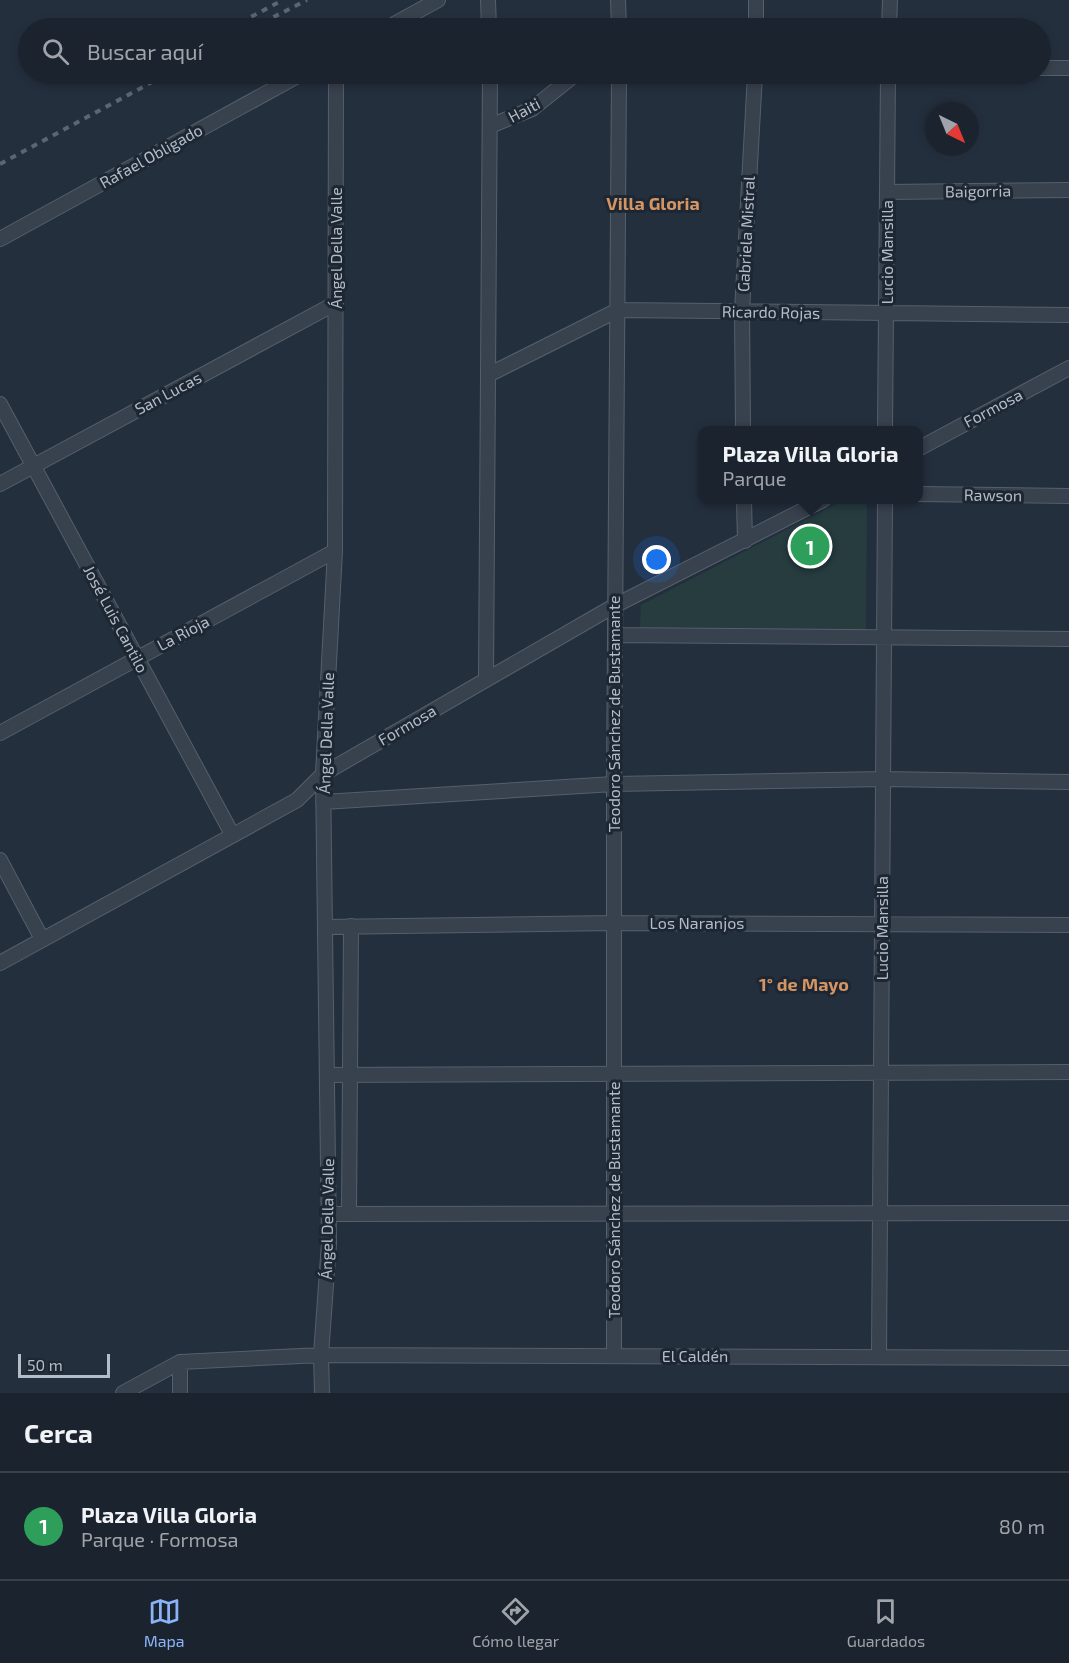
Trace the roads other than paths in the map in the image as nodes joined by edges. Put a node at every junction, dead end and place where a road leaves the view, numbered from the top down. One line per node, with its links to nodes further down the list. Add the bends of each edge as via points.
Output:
1 (438, 0): 6 (street)
2 (488, 0): 7 (street)
3 (618, 0): 8 (street)
4 (756, 0): 9 (street)
5 (890, 0): 10 (street)
6 (405, 18)
7 (489, 18)
8 (618, 18)
9 (756, 18)
10 (889, 18)
11 (1051, 68): 12 (street)
12 (1069, 68)
13 (283, 84): 23 (street, Rafael Obligado)
14 (336, 84): 24 (street, Ángel Della Valle)
15 (490, 84): 20 (street)
16 (563, 84): 20 (street, Haiti, via 532,109)
17 (619, 84): 25 (street, Teodoro Sánchez de Bustamante)
18 (754, 84): 26 (street, Gabriela Mistral)
19 (888, 84): 22 (street, Lucio Mansilla)
20 (490, 126): 30 (street)
21 (1069, 190): 22 (street, Baigorria)
22 (887, 192): 27 (street, Lucio Mansilla)
23 (0, 239)
24 (336, 303): 35 (street, San Lucas); 43 (street, Ángel Della Valle)
25 (618, 310): 26 (street, Ricardo Rojas); 30 (street, Ricardo Rojas); 44 (street, Teodoro Sánchez de Bustamante)
26 (742, 311): 27 (street, Ricardo Rojas); 32 (street, Gabriela Mistral)
27 (886, 314): 28 (street, Ricardo Rojas); 33 (street, Lucio Mansilla)
28 (1069, 315)
29 (1069, 368): 34 (street, Formosa)
30 (488, 375): 49 (street)
31 (0, 404): 35 (street, José Luis Cantilo)
32 (743, 426)
33 (885, 426)
34 (923, 446)
35 (34, 466): 36 (street, San Lucas); 48 (street, José Luis Cantilo)
36 (0, 484)
37 (923, 494): 38 (street, Rawson)
38 (1069, 496)
39 (744, 504): 42 (street)
40 (815, 504): 42 (street, Formosa)
41 (885, 504): 46 (street, Lucio Mansilla)
42 (745, 541): 44 (street, Formosa)
43 (335, 551): 48 (street, La Rioja); 51 (street, Ángel Della Valle)
44 (614, 606): 45 (street, Teodoro Sánchez de Bustamante); 49 (street, Formosa)
45 (615, 635): 46 (street); 54 (street, Teodoro Sánchez de Bustamante)
46 (884, 638): 47 (street); 52 (street, Lucio Mansilla)
47 (1069, 639)
48 (137, 658): 50 (street, La Rioja); 56 (street, José Luis Cantilo)
49 (486, 679): 51 (street, Formosa)
50 (0, 733)
51 (323, 774): 55 (street, Ángel Della Valle); 56 (street, Formosa, via 297,800)
52 (883, 779): 53 (street); 54 (street); 59 (street, Lucio Mansilla)
53 (1069, 782)
54 (614, 784): 55 (street); 58 (street, Teodoro Sánchez de Bustamante)
55 (323, 802): 62 (street, Ángel Della Valle)
56 (232, 834): 63 (street, Formosa)
57 (0, 861): 63 (street)
58 (614, 923): 59 (street, Los Naranjos); 61 (street, Los Naranjos); 67 (street, Teodoro Sánchez de Bustamante)
59 (882, 924): 60 (street, Los Naranjos); 66 (street, Lucio Mansilla)
60 (1069, 925)
61 (351, 926): 62 (street, Los Naranjos); 69 (street, Ángel Della Valle)
62 (325, 927): 68 (street, Ángel Della Valle)
63 (42, 939): 64 (street, Formosa)
64 (0, 963)
65 (1069, 1072): 66 (street)
66 (881, 1073): 67 (street); 71 (street, Lucio Mansilla)
67 (614, 1074): 69 (street); 70 (street, Teodoro Sánchez de Bustamante)
68 (327, 1075): 69 (street); 73 (street, Ángel Della Valle)
69 (350, 1075): 74 (street, Ángel Della Valle)
70 (614, 1212): 71 (street); 74 (street); 76 (street, Teodoro Sánchez de Bustamante)
71 (880, 1213): 72 (street); 77 (street, Lucio Mansilla)
72 (1069, 1213)
73 (329, 1214): 74 (street); 75 (street, Ángel Della Valle)
74 (349, 1214)
75 (321, 1355): 76 (street, El Caldén); 79 (street, El Caldén); 82 (street, Ángel Della Valle)
76 (614, 1356): 77 (street, El Caldén)
77 (879, 1356): 78 (street, El Caldén)
78 (1069, 1358)
79 (180, 1362): 80 (street); 81 (street)
80 (123, 1393)
81 (180, 1393)
82 (321, 1393)

